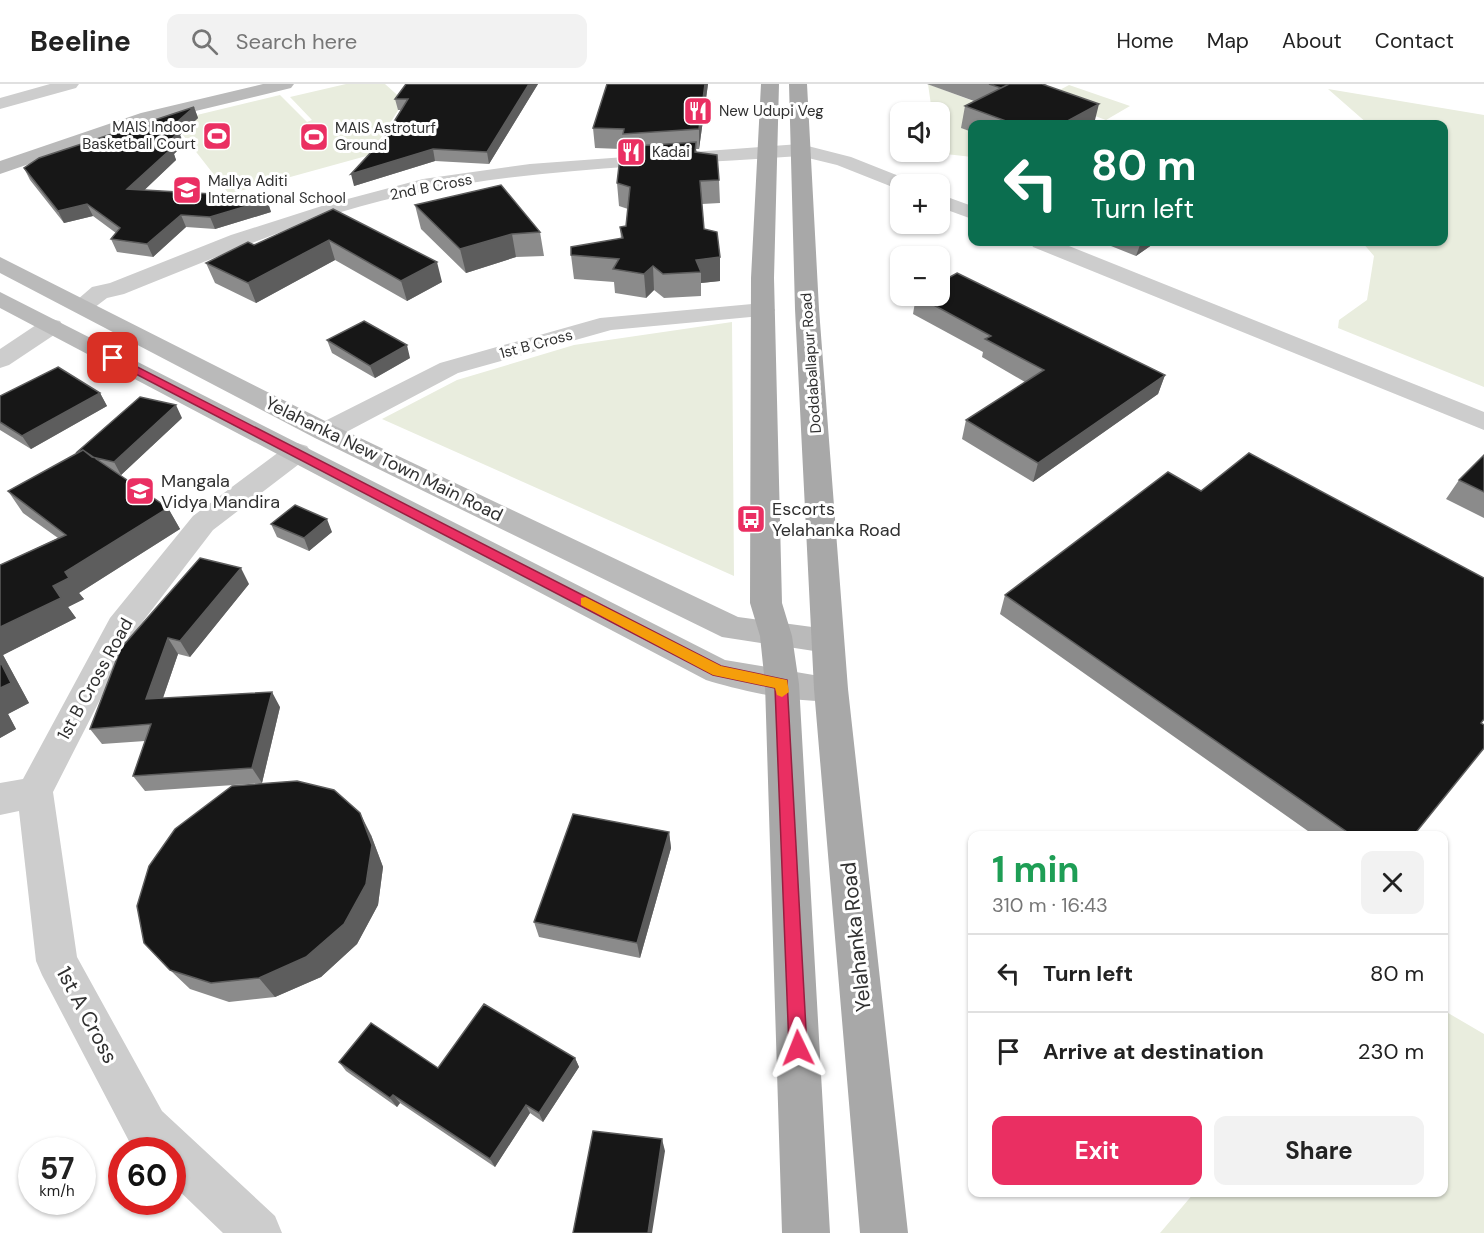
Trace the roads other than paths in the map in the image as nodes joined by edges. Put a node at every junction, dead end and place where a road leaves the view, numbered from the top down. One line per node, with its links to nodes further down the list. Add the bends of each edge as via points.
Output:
1 (70, 84): 5 (street)
2 (285, 84): 8 (main road, via 148,117)
3 (770, 84): 7 (main road)
4 (798, 84): 6 (main road, Doddaballapur Road)
5 (0, 104)
6 (800, 150): 7 (street, 2nd B Cross); 9 (street, 2nd B Cross, via 844,161); 23 (main road, Doddaballapur Road)
7 (765, 152): 15 (street, 2nd B Cross, via 530,170 423,185 332,209 239,240 100,292); 16 (main road)
8 (0, 168)
9 (890, 179)
10 (950, 204): 11 (street)
11 (968, 211)
12 (1051, 246): 19 (street)
13 (0, 264): 15 (main road, Yelahanka New Town Main Road)
14 (0, 299): 17 (main road, Yelahanka New Town Main Road)
15 (82, 306): 20 (main road, Yelahanka New Town Main Road)
16 (763, 310): 20 (street, 1st B Cross, via 609,323 449,368); 22 (main road, via 766,603)
17 (51, 326): 18 (street); 21 (main road, Yelahanka New Town Main Road)
18 (0, 360)
19 (1484, 422)
20 (325, 432): 22 (main road, Yelahanka New Town Main Road, via 733,628)
21 (297, 452): 24 (main road, Yelahanka New Town Main Road, via 718,671); 26 (street, 1st B Cross Road, via 203,523 121,626)
22 (777, 636): 23 (main road, Yelahanka New Town Main Road); 24 (main road)
23 (827, 641): 25 (main road, Yelahanka Road)
24 (782, 684): 25 (main road, Yelahanka New Town Main Road); 30 (main road)
25 (831, 689): 31 (main road, Yelahanka Road)
26 (17, 795): 27 (street, 1st A Cross, via 57,961 146,1127)
27 (157, 1137)
28 (186, 1164): 29 (street, 1st A Cross)
29 (258, 1233)
30 (806, 1233)
31 (884, 1233)

